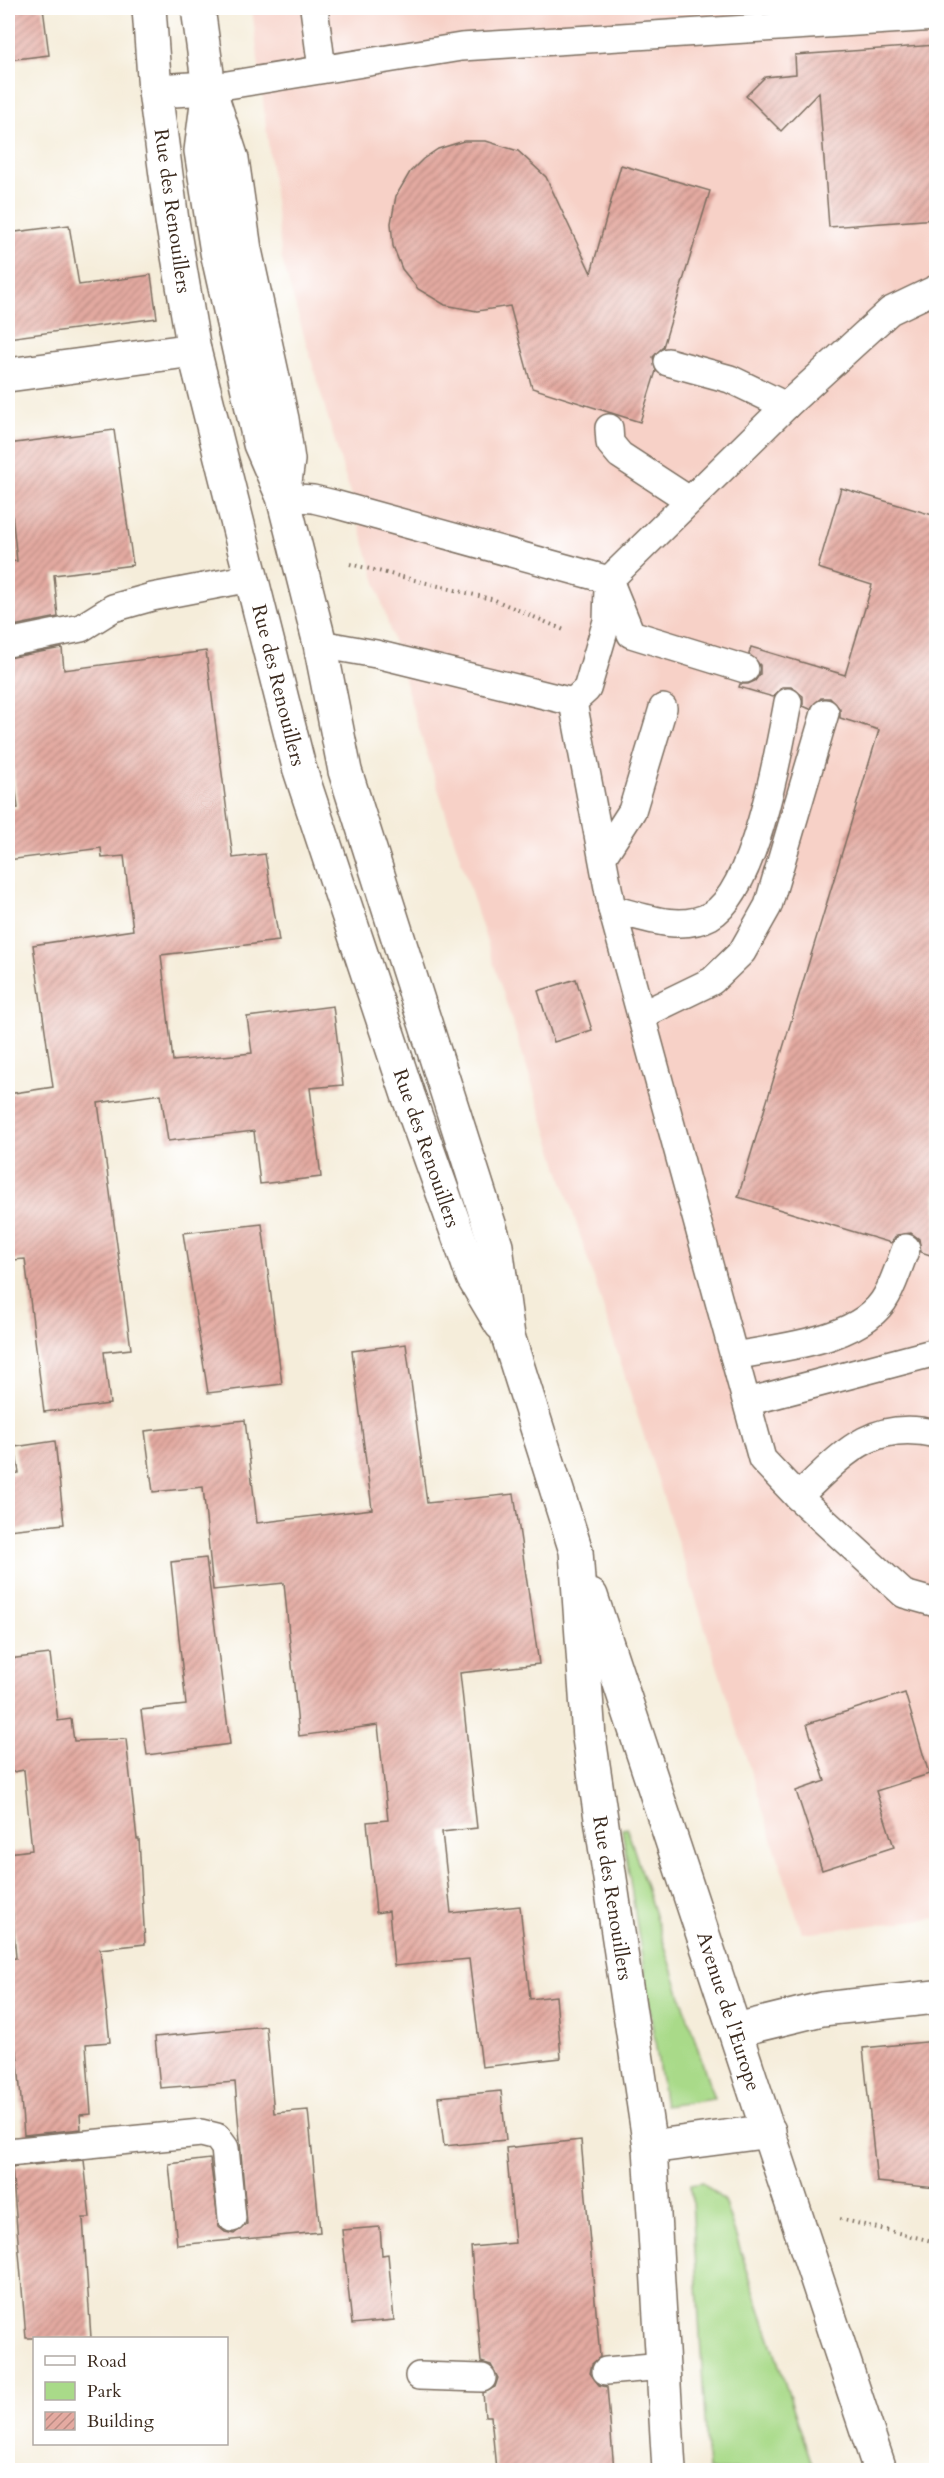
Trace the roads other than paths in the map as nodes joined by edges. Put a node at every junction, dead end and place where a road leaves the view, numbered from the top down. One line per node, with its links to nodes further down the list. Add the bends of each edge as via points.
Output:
1 (148, 8): 7 (street, Rue des Renouillers)
2 (198, 8): 6 (street, Rue des Renouillers)
3 (314, 8): 5 (lane)
4 (936, 17): 5 (lane, via 461,47)
5 (322, 69): 6 (lane)
6 (209, 88): 7 (street); 9 (street, Rue des Renouillers, via 201,151); 15 (street, Rue des Renouillers, via 232,159 245,250 282,419 288,460)
7 (155, 91): 10 (street, Rue des Renouillers)
8 (936, 289): 13 (lane, via 890,311)
9 (237, 343): 10 (street); 15 (street, Rue des Renouillers, via 260,444)
10 (194, 350): 12 (street); 17 (street, Rue des Renouillers)
11 (668, 362): 13 (lane, via 730,379)
12 (8, 375)
13 (786, 406): 16 (lane)
14 (609, 428): 16 (lane, via 610,443 620,455)
15 (283, 497): 18 (lane, via 334,504); 21 (street, Rue des Renouillers)
16 (690, 500): 18 (lane)
17 (251, 578): 19 (street, Rue des Renouillers); 20 (lane, via 152,597 113,608 81,628)
18 (609, 580): 22 (lane, via 631,634); 23 (lane, via 607,621 601,644 587,689)
19 (261, 616): 21 (street); 31 (street, Rue des Renouillers, via 299,767 408,1095 473,1277)
20 (8, 643)
21 (320, 644): 23 (lane); 31 (street, Rue des Renouillers, via 345,771 496,1246)
22 (745, 669)
23 (573, 702): 27 (lane)
24 (788, 702): 28 (lane, via 771,789 741,877 728,902 709,917 685,923 663,922)
25 (663, 708): 27 (lane, via 632,811)
26 (825, 713): 29 (lane, via 768,906 742,952 712,981)
27 (603, 856): 28 (lane)
28 (612, 909): 29 (lane)
29 (642, 1015): 33 (lane)
30 (906, 1248): 33 (lane, via 887,1297 856,1327 816,1340)
31 (508, 1336): 37 (street, Rue des Renouillers)
32 (936, 1352): 34 (lane)
33 (734, 1356): 34 (lane)
34 (747, 1402): 36 (lane, via 762,1459)
35 (936, 1434): 36 (lane, via 917,1429 891,1430 852,1446)
36 (798, 1497): 38 (lane, via 904,1594)
37 (576, 1551): 40 (street, Avenue de l'Europe); 42 (street, Rue des Renouillers, via 589,1738)
38 (936, 1603)
39 (936, 1997): 40 (street, via 822,2009)
40 (736, 2030): 41 (street, Avenue de l'Europe)
41 (769, 2131): 42 (street); 50 (street, Avenue de l'Europe)
42 (650, 2147): 45 (street, Rue des Renouillers)
43 (8, 2152): 44 (lane, via 201,2133 217,2137 225,2148)
44 (232, 2218)
45 (663, 2366): 46 (lane); 49 (street, Rue des Renouillers)
46 (606, 2371)
47 (419, 2376): 48 (lane)
48 (482, 2378)
49 (669, 2470)
50 (880, 2470)

